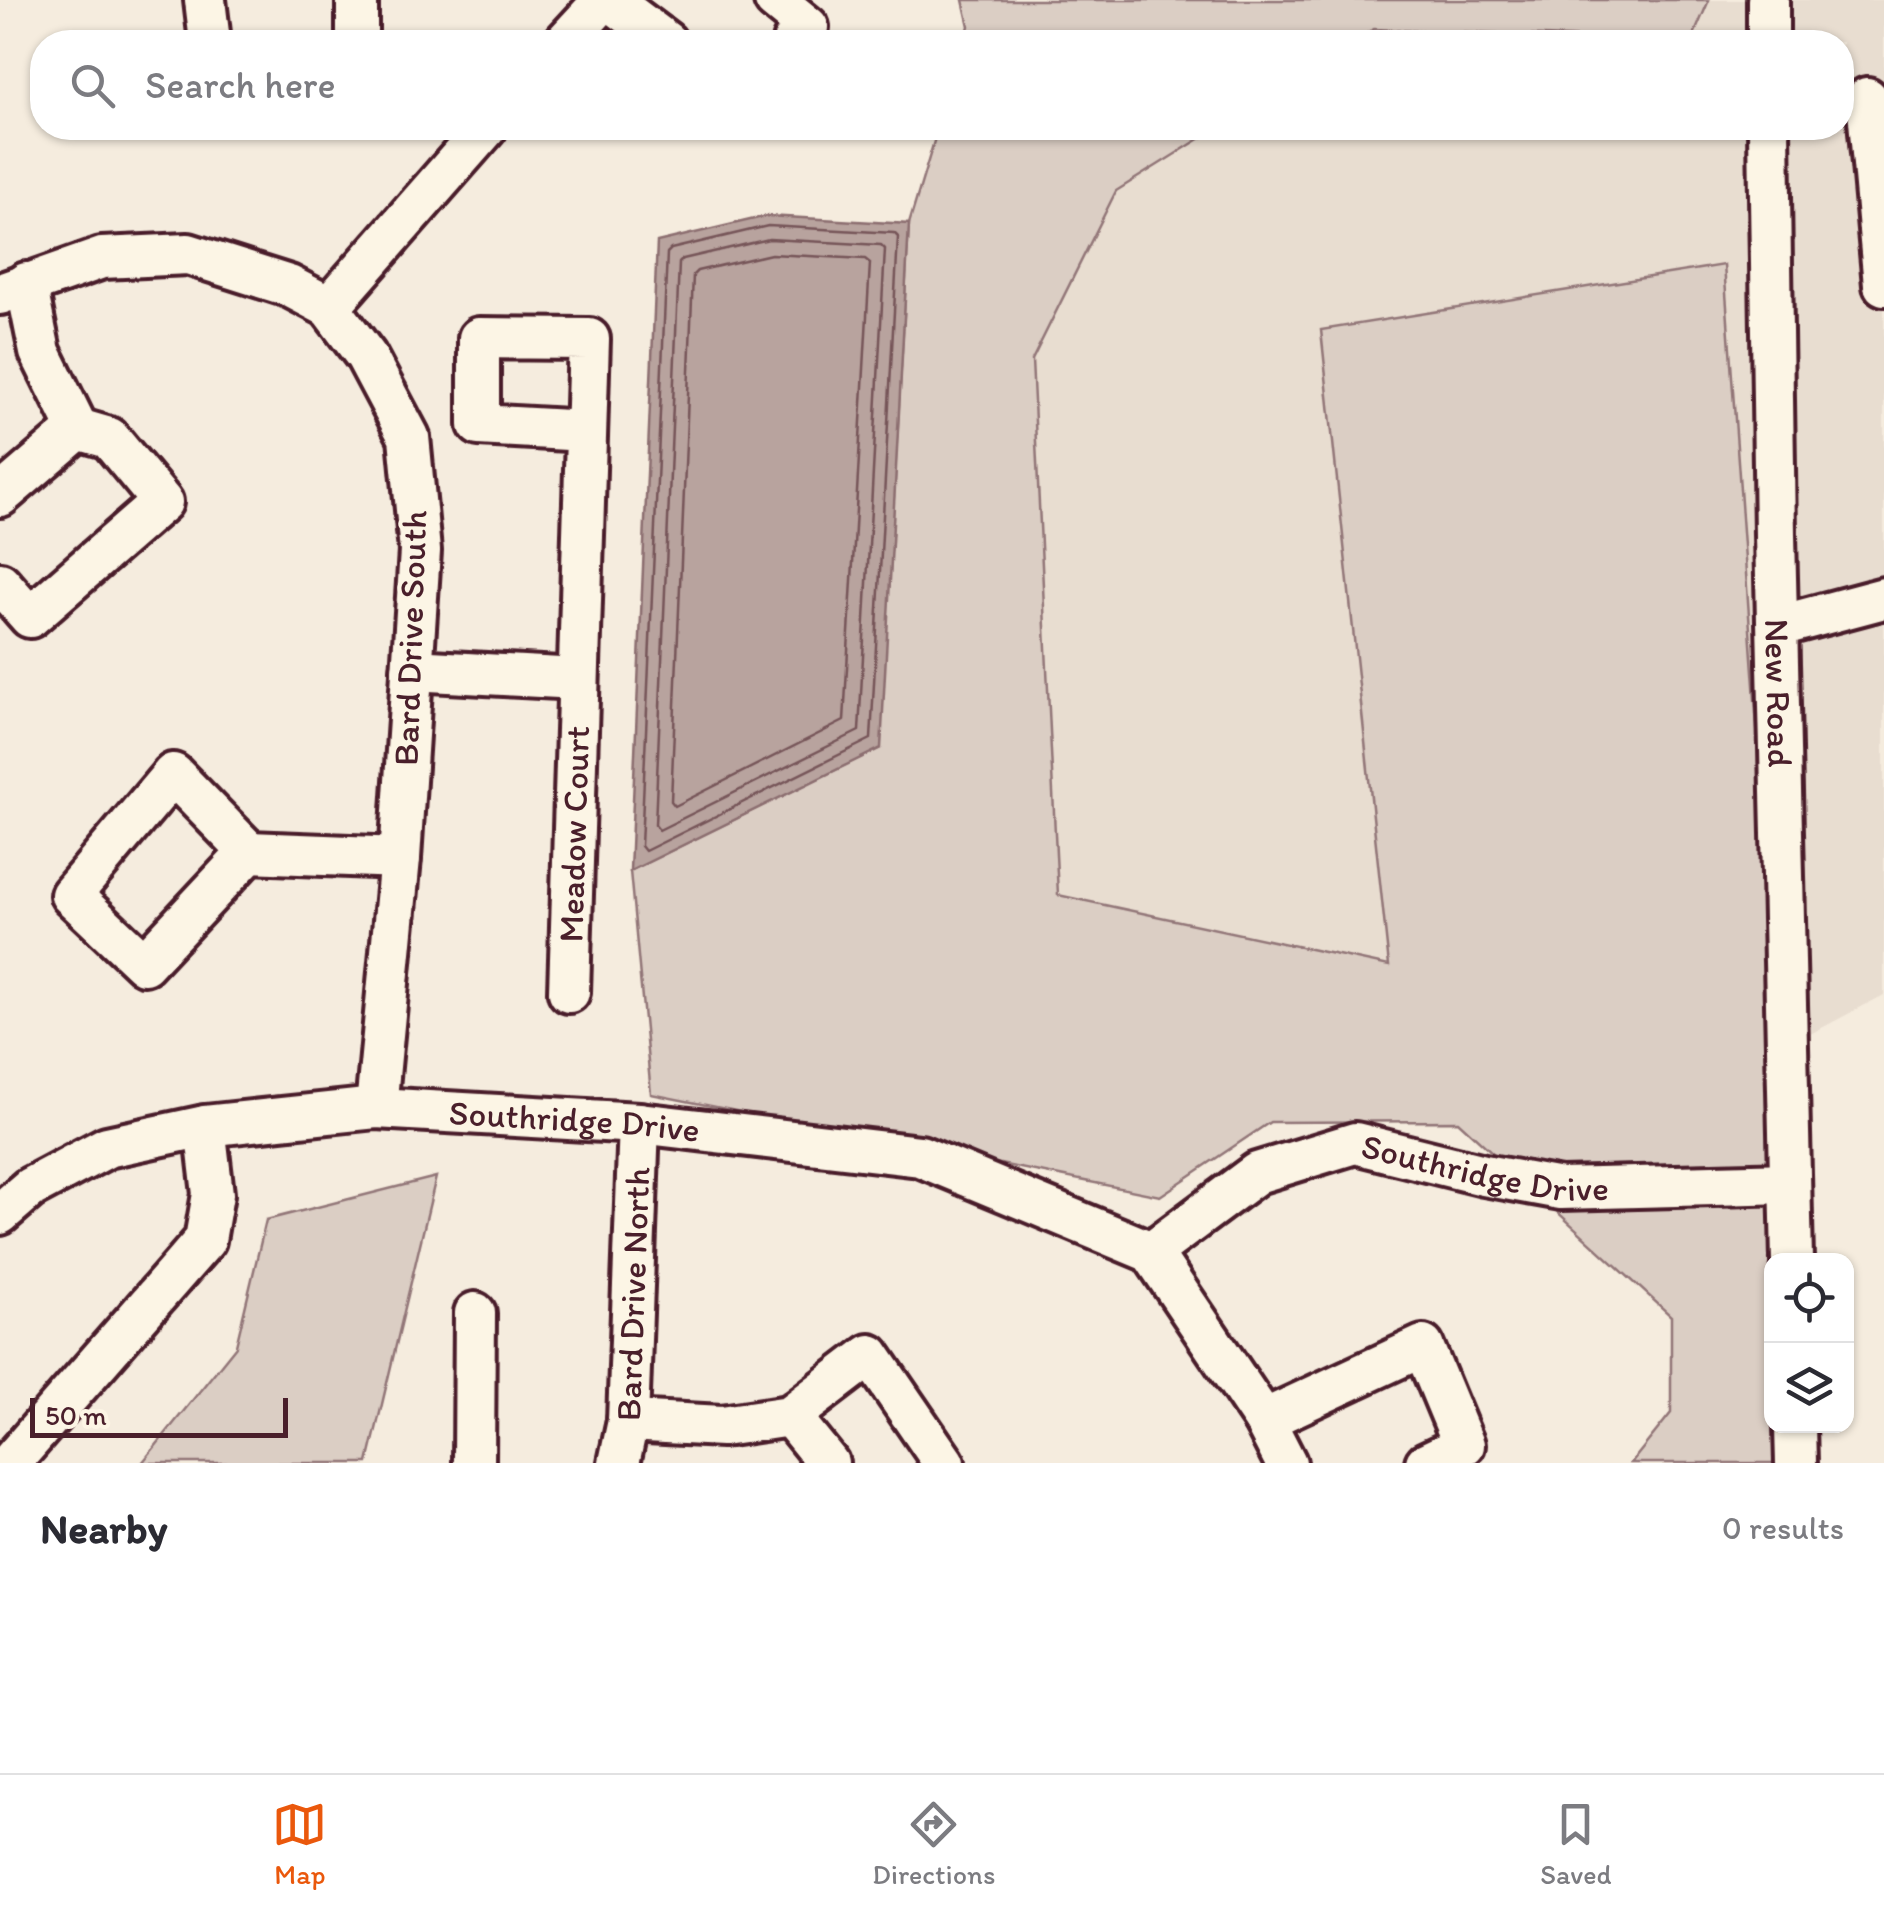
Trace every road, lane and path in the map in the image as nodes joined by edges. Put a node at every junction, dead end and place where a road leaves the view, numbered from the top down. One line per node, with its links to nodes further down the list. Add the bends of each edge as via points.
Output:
1 (205, 0): 6 (street)
2 (356, 0): 7 (street)
3 (607, 0): 8 (street); 9 (street)
4 (775, 0): 10 (street)
5 (1768, 0): 11 (street)
6 (209, 30)
7 (357, 30)
8 (576, 30)
9 (649, 30)
10 (805, 30)
11 (1768, 30)
12 (1864, 98): 15 (street)
13 (464, 140): 17 (street)
14 (1770, 140): 23 (street, New Road)
15 (1884, 285)
16 (13, 289): 17 (street, Bard Drive South, via 102,258 188,254 288,286); 18 (street)
17 (329, 307): 24 (street, Bard Drive South, via 366,356 410,438 420,551)
18 (78, 429): 20 (street); 21 (street, via 109,438 162,502 30,618)
19 (586, 431): 25 (street, Meadow Court)
20 (0, 496)
21 (0, 583)
22 (1884, 598): 23 (street)
23 (1780, 626): 32 (street, New Road)
24 (412, 670): 25 (street, Meadow Court); 27 (street, Bard Drive South)
25 (578, 679): 28 (street, Meadow Court)
26 (249, 852): 26 (street, via 144,964 71,894 173,774); 27 (street)
27 (400, 858): 29 (street, Bard Drive South)
28 (570, 992)
29 (376, 1108): 30 (street, Southridge Drive); 31 (street, Southridge Drive)
30 (640, 1124): 34 (street, Southridge Drive, via 920,1156); 39 (street, Bard Drive North)
31 (205, 1126): 33 (street, Southridge Drive, via 106,1146 30,1188); 41 (street, via 213,1194 205,1240)
32 (1790, 1183): 34 (street, Southridge Drive, via 1561,1188 1355,1143 1257,1173); 35 (street, New Road)
33 (0, 1214)
34 (1151, 1252): 38 (street)
35 (1792, 1253)
36 (475, 1313): 42 (street)
37 (790, 1416): 39 (street, via 722,1426); 44 (street); 45 (street, via 870,1355)
38 (1264, 1420): 46 (street); 47 (street, via 1423,1346 1464,1445)
39 (628, 1421): 43 (street, Bard Drive North)
40 (1796, 1433): 48 (street)
41 (10, 1463)
42 (474, 1463)
43 (619, 1463)
44 (828, 1463)
45 (944, 1463)
46 (1286, 1463)
47 (1426, 1463)
48 (1796, 1463)

